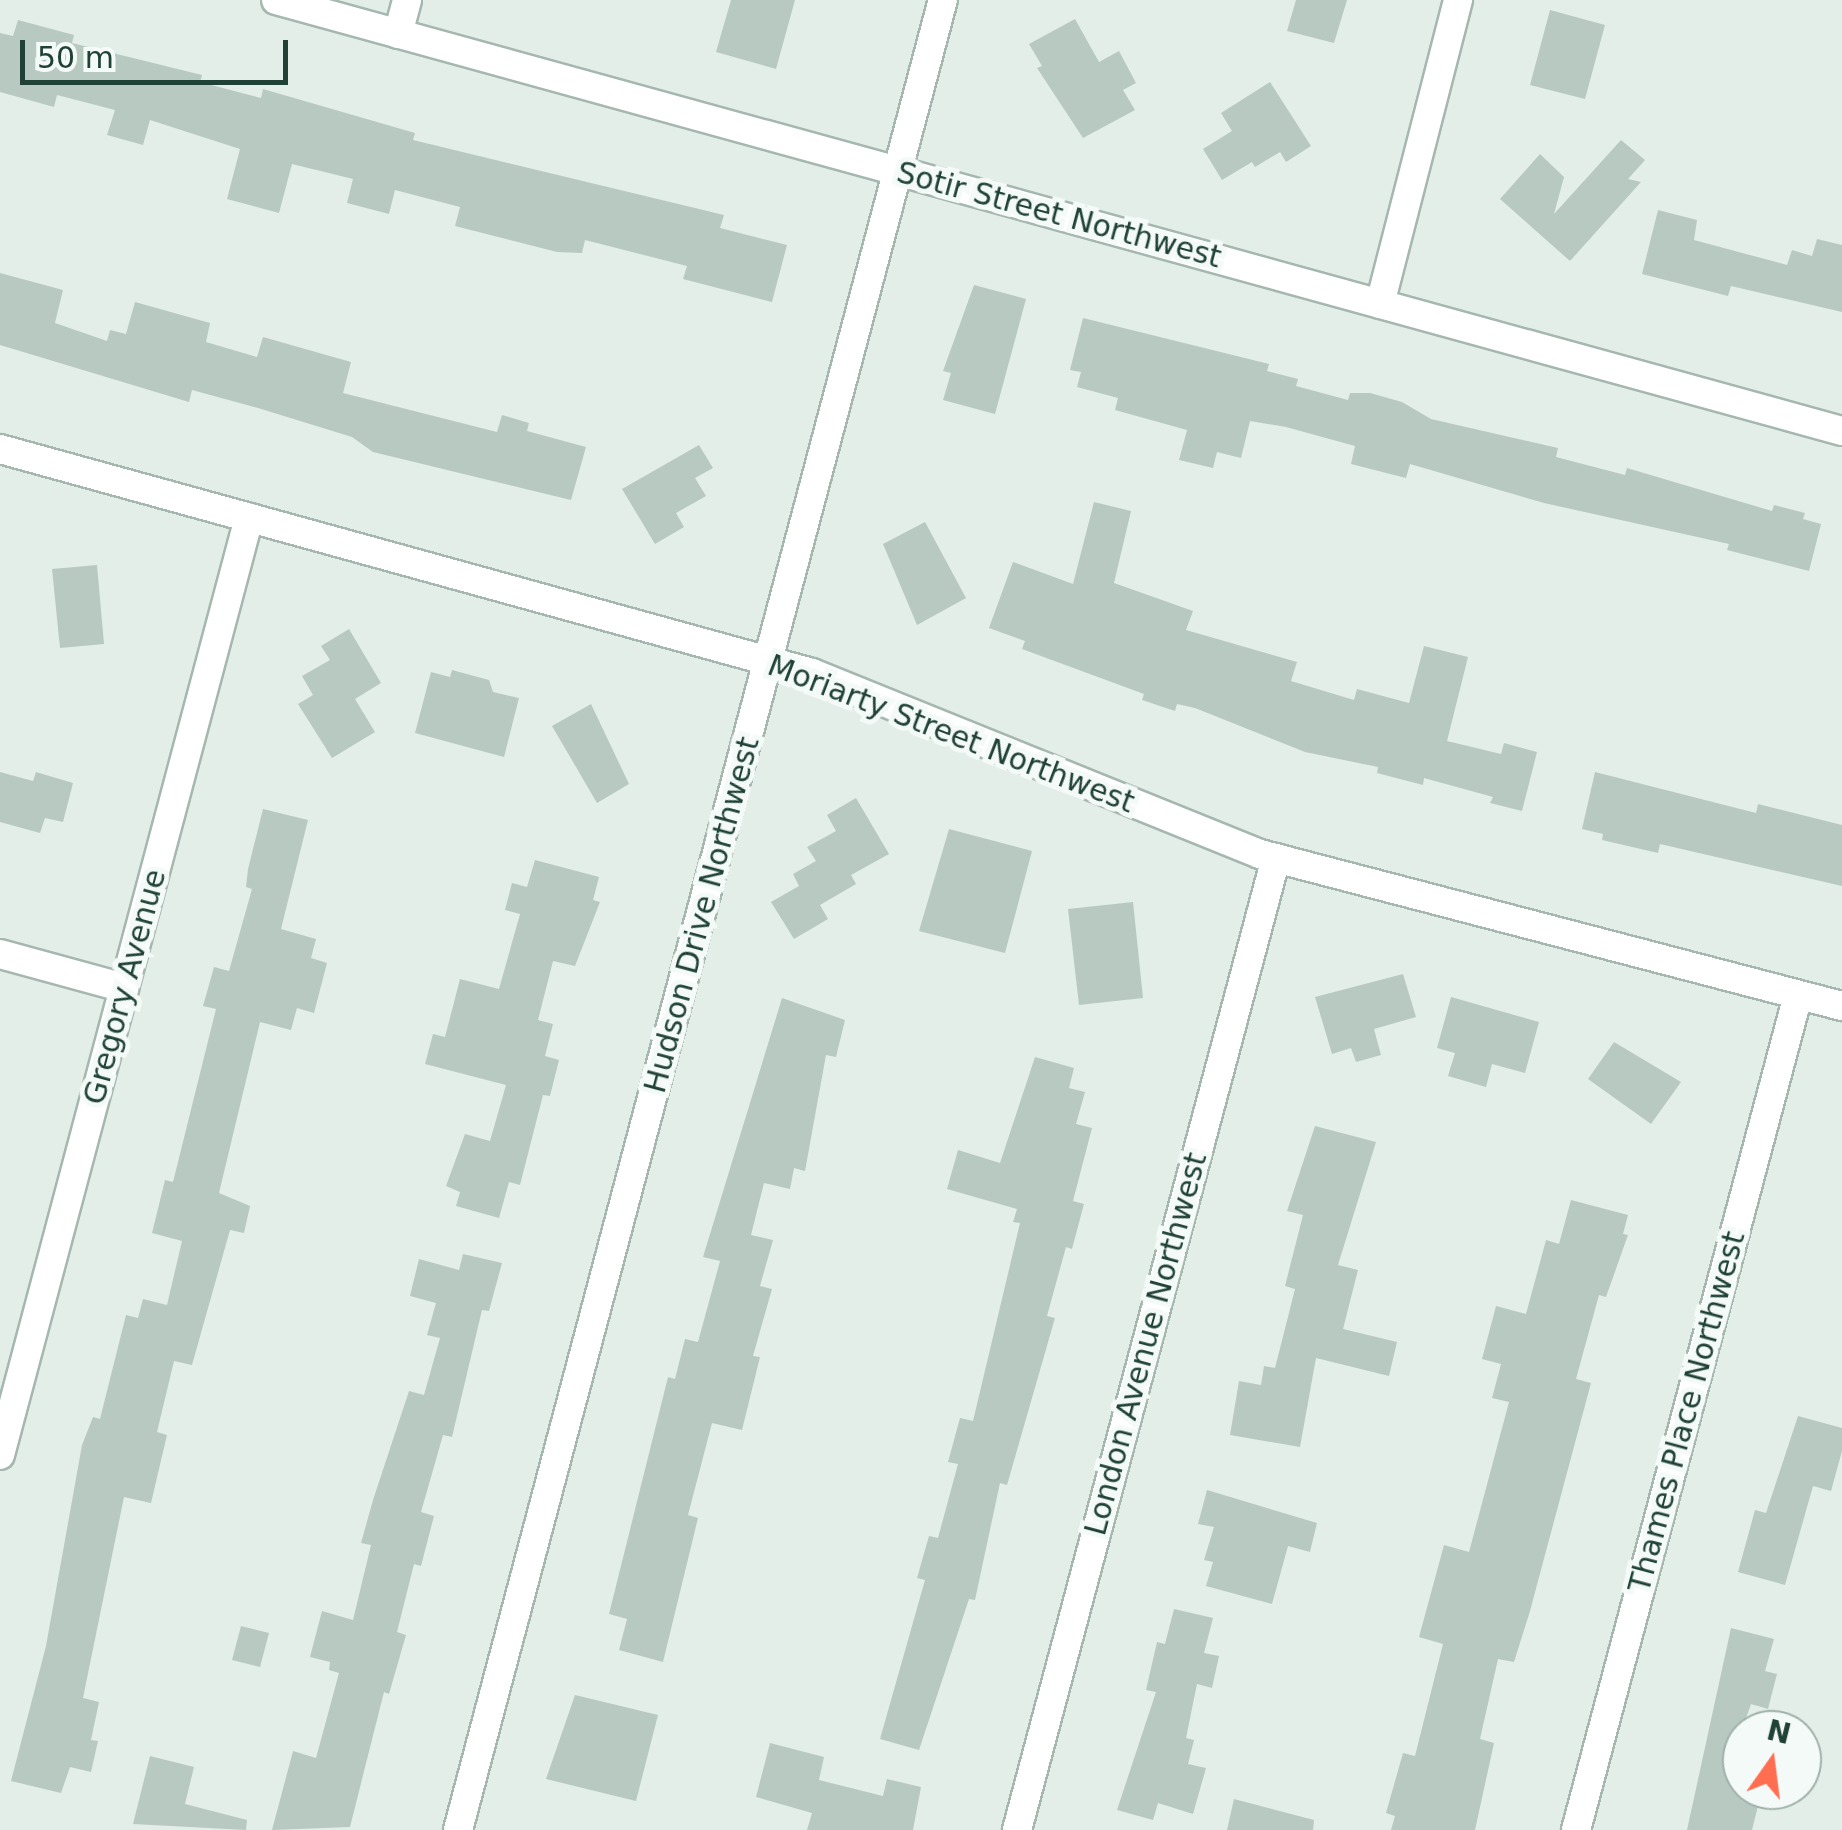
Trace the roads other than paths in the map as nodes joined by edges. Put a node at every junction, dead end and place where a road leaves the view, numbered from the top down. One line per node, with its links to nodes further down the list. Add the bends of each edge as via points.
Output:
1 (276, 0): 5 (street, Sotir Street Northwest)
2 (407, 0): 5 (street)
3 (943, 0): 6 (street, Hudson Drive Northwest)
4 (1458, 0): 7 (street)
5 (398, 34): 6 (street, Sotir Street Northwest)
6 (898, 171): 7 (street, Sotir Street Northwest); 11 (street, Hudson Drive Northwest)
7 (1380, 304): 8 (street, Sotir Street Northwest)
8 (1842, 431)
9 (0, 450): 10 (street, Moriarty Street Northwest)
10 (249, 518): 11 (street, Moriarty Street Northwest); 14 (street, Gregory Avenue)
11 (769, 661): 12 (street, Moriarty Street Northwest); 18 (street, Hudson Drive Northwest)
12 (1276, 858): 15 (street, Moriarty Street Northwest); 19 (street, London Avenue Northwest)
13 (0, 954): 14 (street)
14 (124, 988): 17 (street, Gregory Avenue)
15 (1798, 995): 16 (street, Moriarty Street Northwest); 20 (street, Thames Place Northwest)
16 (1842, 1006)
17 (0, 1455)
18 (458, 1830)
19 (1017, 1830)
20 (1576, 1830)

